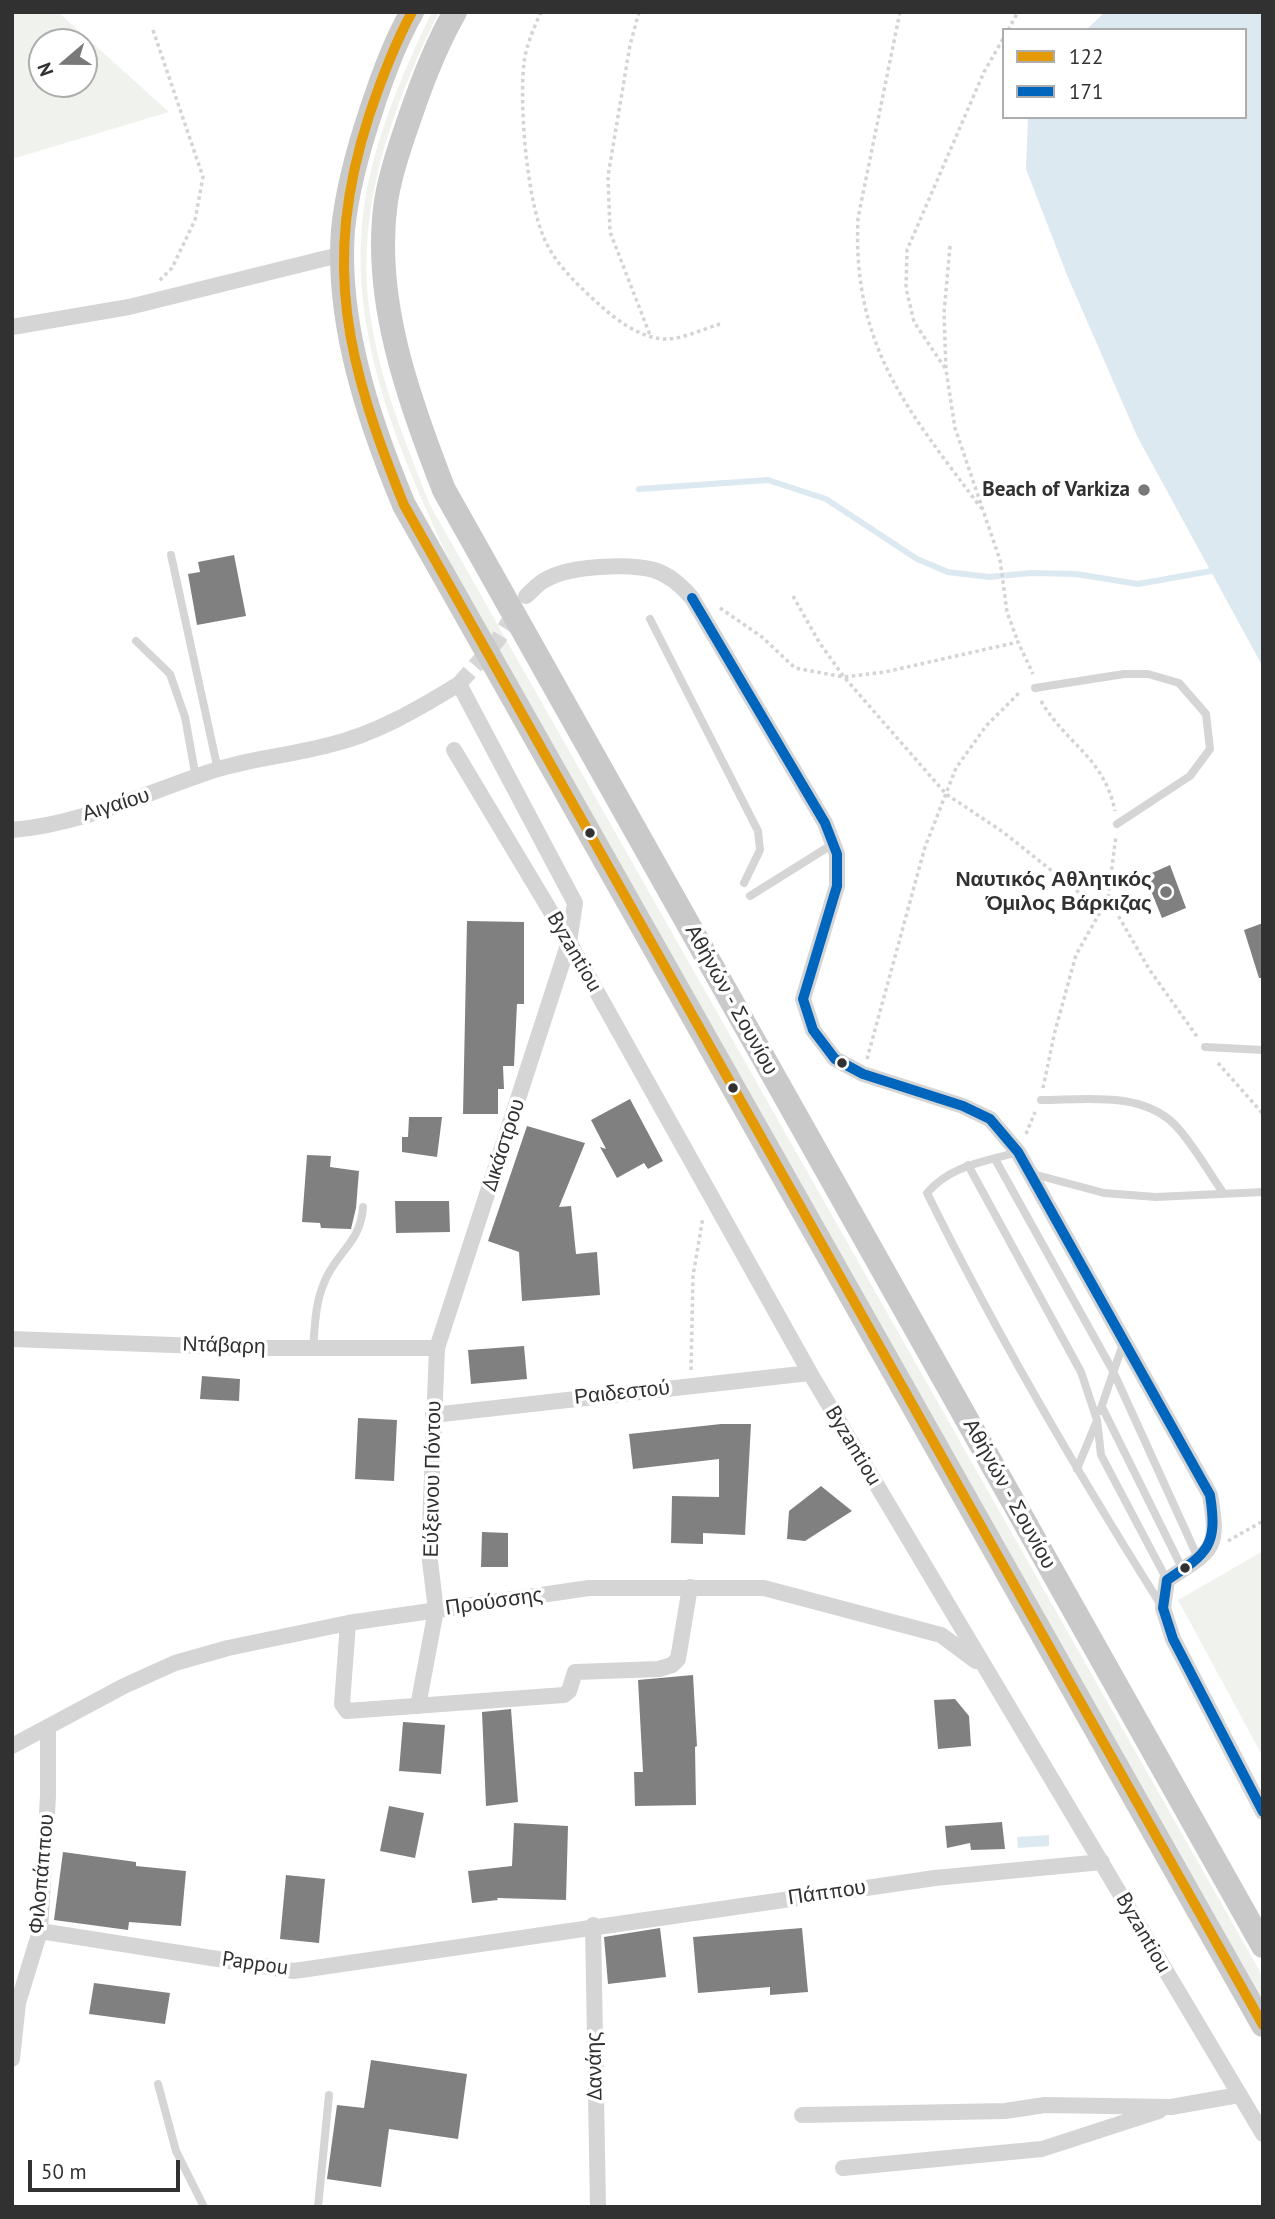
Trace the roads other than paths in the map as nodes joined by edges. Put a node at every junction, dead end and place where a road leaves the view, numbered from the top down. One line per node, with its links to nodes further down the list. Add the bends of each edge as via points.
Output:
1 (412, 12): 3 (main road, Αθήνών - Σουνίου, via 382,78 357,153)
2 (455, 12): 54 (main road, Αθήνών - Σουνίου, via 438,40 398,152 386,201 383,249 387,303 402,364 444,490)
3 (343, 254): 4 (street, via 129,307); 56 (main road, Αθήνών - Σουνίου, via 360,375 404,505)
4 (12, 327)
5 (171, 555): 11 (lane)
6 (526, 596): 15 (street, via 546,579 571,571 653,569 677,580 825,822)
7 (650, 619): 16 (lane, via 758,831 760,850)
8 (135, 641): 12 (lane, via 170,674 185,717)
9 (1035, 688): 13 (lane, via 1148,674 1179,683 1206,714 1210,749 1190,776)
10 (454, 750): 18 (street, Byzantiou)
11 (218, 769): 12 (street, Αιγαίου); 18 (street, Δικάστρου, via 333,745 389,724 459,684 575,903)
12 (196, 778): 14 (street, Αιγαίου, via 40,828)
13 (1117, 824)
14 (12, 830)
15 (833, 844): 17 (lane); 22 (street, via 837,886 803,999 813,1030 835,1059 863,1074 990,1119)
16 (744, 883)
17 (750, 896)
18 (569, 942): 31 (street, Δικάστρου); 34 (street, Byzantiou)
19 (1205, 1046): 20 (lane)
20 (1263, 1051)
21 (1041, 1100): 27 (lane, via 1124,1100 1156,1112 1173,1123)
22 (1018, 1152): 23 (lane); 25 (street)
23 (995, 1159): 24 (lane); 33 (lane)
24 (968, 1165): 37 (lane, via 1081,1372); 38 (lane, via 939,1179 927,1193)
25 (1030, 1173): 27 (lane, via 1104,1193 1156,1197); 30 (street)
26 (1263, 1192): 27 (lane)
27 (1224, 1194)
28 (363, 1207): 32 (lane, via 362,1225 324,1281 316,1307)
29 (12, 1339): 32 (street, Ντάβαρη)
30 (1124, 1341): 33 (lane); 39 (street, via 1210,1495 1216,1530)
31 (437, 1348): 32 (street, Ντάβαρη); 36 (street, Εύξεινου Πόντου)
32 (313, 1349)
33 (1113, 1371): 35 (lane); 39 (lane)
34 (810, 1373): 36 (street, Ραιδεστού); 46 (street, Byzantiou)
35 (1102, 1407): 37 (lane); 40 (lane)
36 (433, 1415): 44 (street, Εύξεινου Πόντου, via 429,1553)
37 (1097, 1419): 38 (lane); 41 (lane, via 1101,1455)
38 (1077, 1469): 43 (lane)
39 (1203, 1555): 40 (street)
40 (1183, 1570): 41 (street)
41 (1167, 1580): 43 (street)
42 (690, 1587): 44 (street, Προύσσης, via 589,1588); 46 (street, Προύσσης, via 764,1588 941,1635); 47 (street, via 678,1659 672,1665 575,1672 564,1695)
43 (1163, 1608): 50 (street, via 1173,1639)
44 (436, 1609): 45 (street, Προύσσης); 47 (street, Εύξεινου Πόντου)
45 (348, 1623): 47 (street, via 343,1709); 48 (street, Προύσσης, via 175,1663)
46 (984, 1667): 51 (street, Byzantiou)
47 (418, 1706)
48 (48, 1727): 49 (street, Προύσσης); 53 (street, Φιλοπάππου)
49 (12, 1746)
50 (1263, 1812)
51 (1102, 1862): 52 (street, Πάππου, via 935,1878); 61 (street, Byzantiou)
52 (593, 1926): 53 (street, Πάππου, via 294,1971); 68 (street, Δανάης)
53 (40, 1931): 55 (street, Φιλοπάππου)
54 (1263, 1946)
55 (15, 2003): 57 (street, Φιλοπάππου)
56 (1263, 2025)
57 (13, 2050): 58 (street, Φιλοπάππου)
58 (12, 2059)
59 (158, 2084): 66 (lane, via 176,2151)
60 (330, 2095): 67 (lane)
61 (1239, 2095): 62 (street); 64 (street, Byzantiou)
62 (1171, 2107): 63 (street, via 1045,2105 1005,2111); 65 (street, via 1042,2149)
63 (802, 2115)
64 (1263, 2134)
65 (844, 2168)
66 (204, 2207)
67 (318, 2207)
68 (598, 2207)

